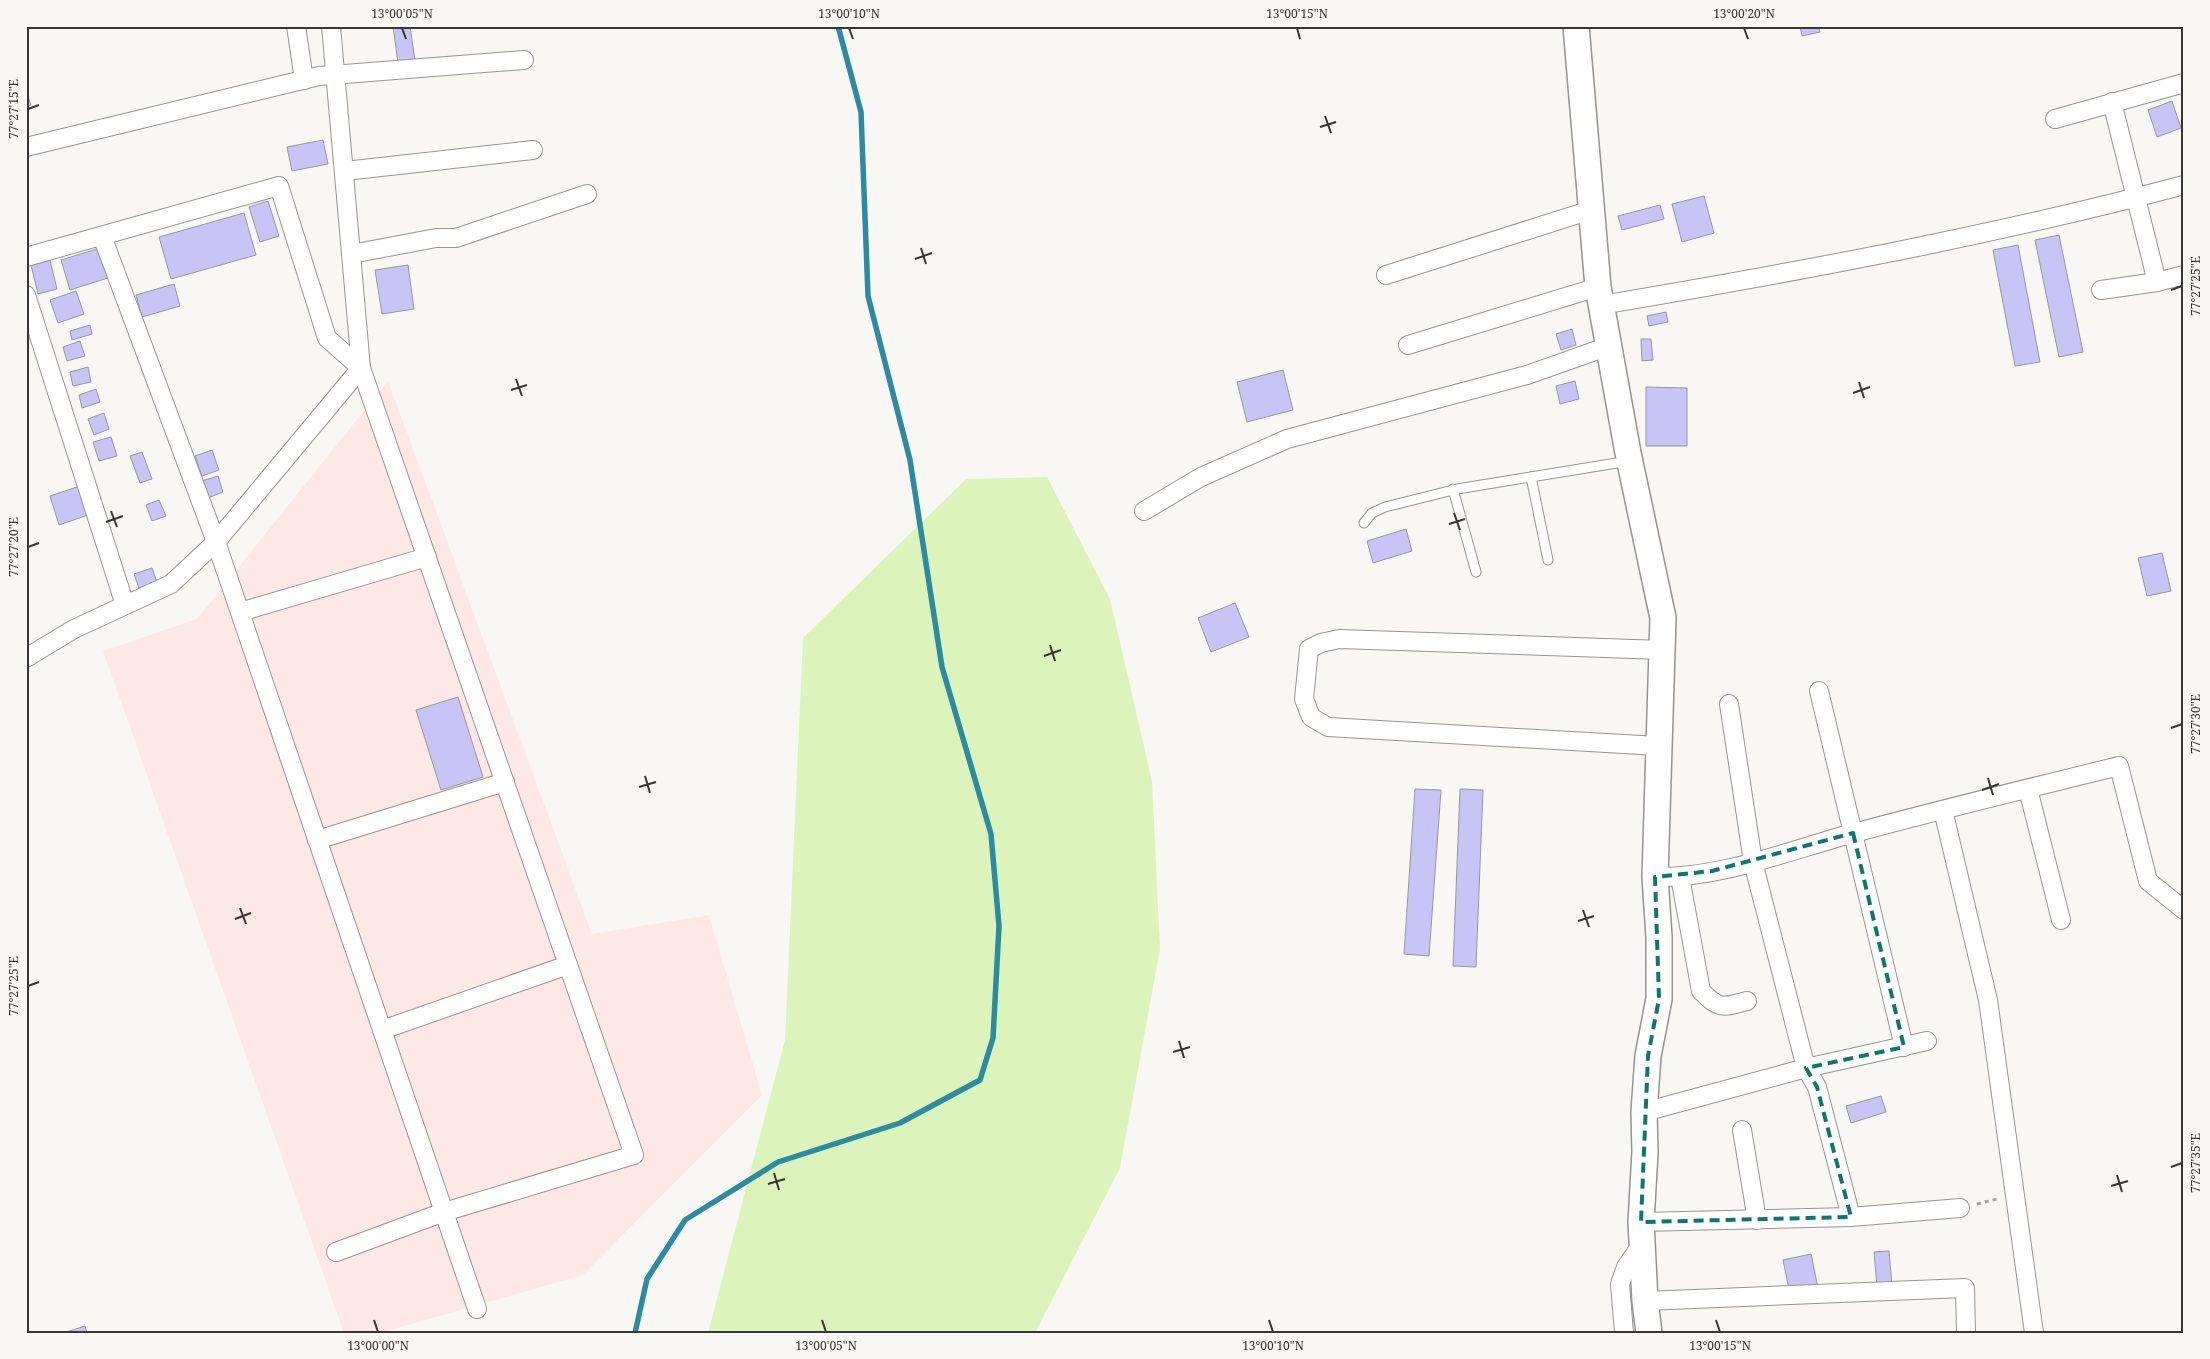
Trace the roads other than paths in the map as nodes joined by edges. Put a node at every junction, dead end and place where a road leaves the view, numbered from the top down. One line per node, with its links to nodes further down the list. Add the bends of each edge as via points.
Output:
1 (296, 26): 6 (street)
2 (331, 26): 5 (street)
3 (1576, 26): 16 (street)
4 (524, 60): 5 (street)
5 (336, 75): 6 (street); 12 (street)
6 (304, 80): 10 (street)
7 (2184, 83): 8 (street)
8 (2112, 102): 9 (street); 15 (street)
9 (2055, 118)
10 (26, 147)
11 (533, 150): 12 (street)
12 (345, 172): 18 (street)
13 (2184, 186): 15 (street)
14 (587, 194): 18 (street, via 456,238 436,238)
15 (2135, 198): 22 (street); 25 (street, via 2096,209 1765,278)
16 (1591, 210): 20 (street); 25 (street)
17 (102, 236): 19 (street); 28 (street, via 279,186 327,338); 34 (street)
18 (351, 254): 28 (street)
19 (26, 257)
20 (1386, 275)
21 (2184, 275): 22 (street)
22 (2157, 282): 23 (street)
23 (2101, 290)
24 (26, 295): 38 (street)
25 (1600, 296): 26 (street); 27 (street)
26 (1408, 345)
27 (1609, 346): 29 (street); 32 (street, via 1527,375 1287,440 1201,477)
28 (361, 368): 34 (street); 35 (street)
29 (1629, 461): 30 (lane); 40 (street, via 1662,618)
30 (1530, 477): 31 (lane); 36 (lane)
31 (1453, 489): 33 (lane, via 1386,507 1372,513); 37 (lane)
32 (1144, 511)
33 (1364, 523)
34 (216, 542): 38 (street, via 171,584); 39 (street)
35 (427, 557): 39 (street); 45 (street)
36 (1548, 560)
37 (1476, 572)
38 (125, 604): 41 (street)
39 (240, 612): 49 (street)
40 (1663, 650): 44 (street); 44 (street, via 1339,639 1308,649 1304,699 1311,717 1328,727)
41 (26, 658)
42 (1819, 692): 48 (street)
43 (1729, 704): 50 (street)
44 (1658, 746): 51 (street)
45 (505, 782): 49 (street); 54 (street)
46 (2028, 789): 47 (street); 52 (street, via 2119,766 2148,881); 53 (street)
47 (1943, 810): 48 (street); 73 (street, via 1988,1000)
48 (1853, 833): 50 (street); 58 (street)
49 (317, 840): 56 (street)
50 (1753, 862): 51 (street); 59 (street)
51 (1668, 877): 55 (street, via 1701,991 1715,1004 1729,1006); 60 (street, via 1659,937 1659,999 1648,1056)
52 (2184, 910)
53 (2061, 920)
54 (568, 965): 56 (street); 63 (street, via 634,1155)
55 (1747, 1001)
56 (382, 1030): 63 (street)
57 (1927, 1041): 58 (street)
58 (1904, 1047): 59 (street)
59 (1806, 1068): 60 (street); 64 (street, via 1817,1087)
60 (1644, 1112): 66 (street)
61 (1742, 1130): 65 (street)
62 (1960, 1208): 64 (street)
63 (444, 1212): 67 (street); 69 (street)
64 (1851, 1217): 65 (street)
65 (1757, 1220): 66 (street)
66 (1642, 1233): 68 (street); 70 (street, via 1620,1284)
67 (336, 1252)
68 (1645, 1301): 71 (street); 72 (street, via 1965,1288)
69 (477, 1309)
70 (1624, 1333)
71 (1649, 1333)
72 (1966, 1333)
73 (2034, 1333)

